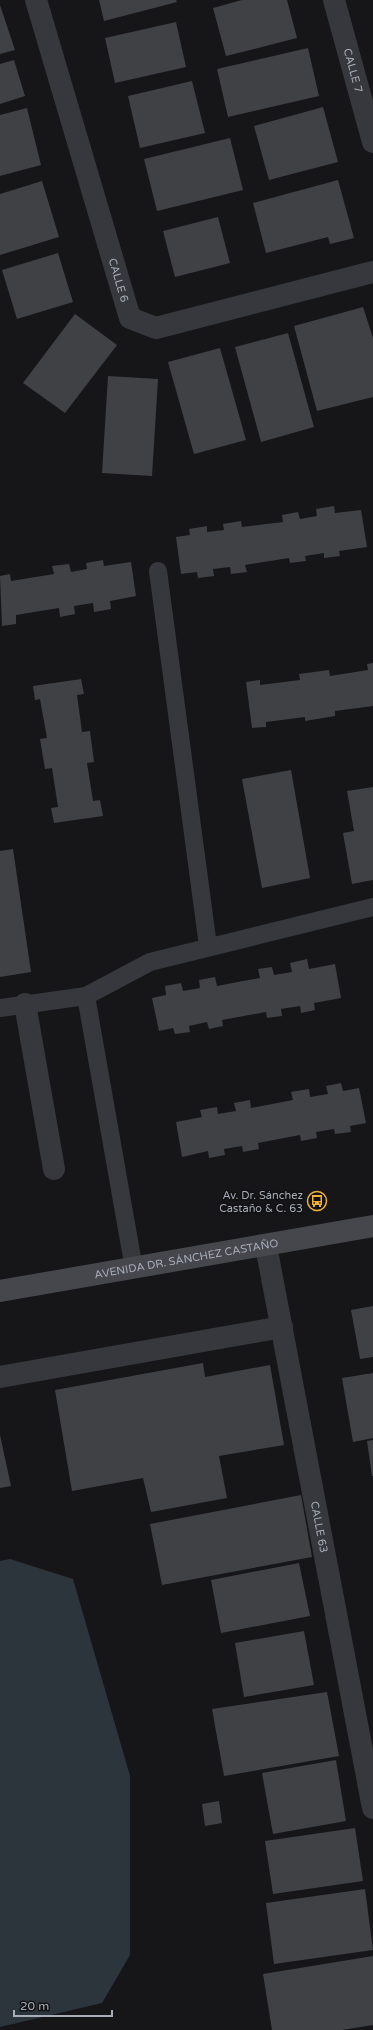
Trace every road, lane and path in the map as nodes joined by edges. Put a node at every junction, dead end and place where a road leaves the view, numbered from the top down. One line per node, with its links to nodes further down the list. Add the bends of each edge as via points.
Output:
1 (36, 0): 4 (street, CALLE 6, via 130,318 156,328)
2 (334, 0): 3 (street, CALLE 7)
3 (373, 142)
4 (373, 272)
5 (158, 571): 7 (lane)
6 (373, 907): 7 (lane)
7 (208, 946): 8 (lane, via 150,962)
8 (86, 996): 9 (lane); 14 (lane)
9 (25, 1004): 10 (lane); 11 (street)
10 (0, 1008)
11 (54, 1169)
12 (373, 1226): 13 (street, AVENIDA DR. SÁNCHEZ CASTAÑO)
13 (266, 1246): 14 (street, AVENIDA DR. SÁNCHEZ CASTAÑO); 16 (street, CALLE 63)
14 (134, 1270): 15 (street, AVENIDA DR. SÁNCHEZ CASTAÑO)
15 (0, 1292)
16 (282, 1327): 17 (street); 18 (street, CALLE 63)
17 (0, 1377)
18 (373, 1808)

